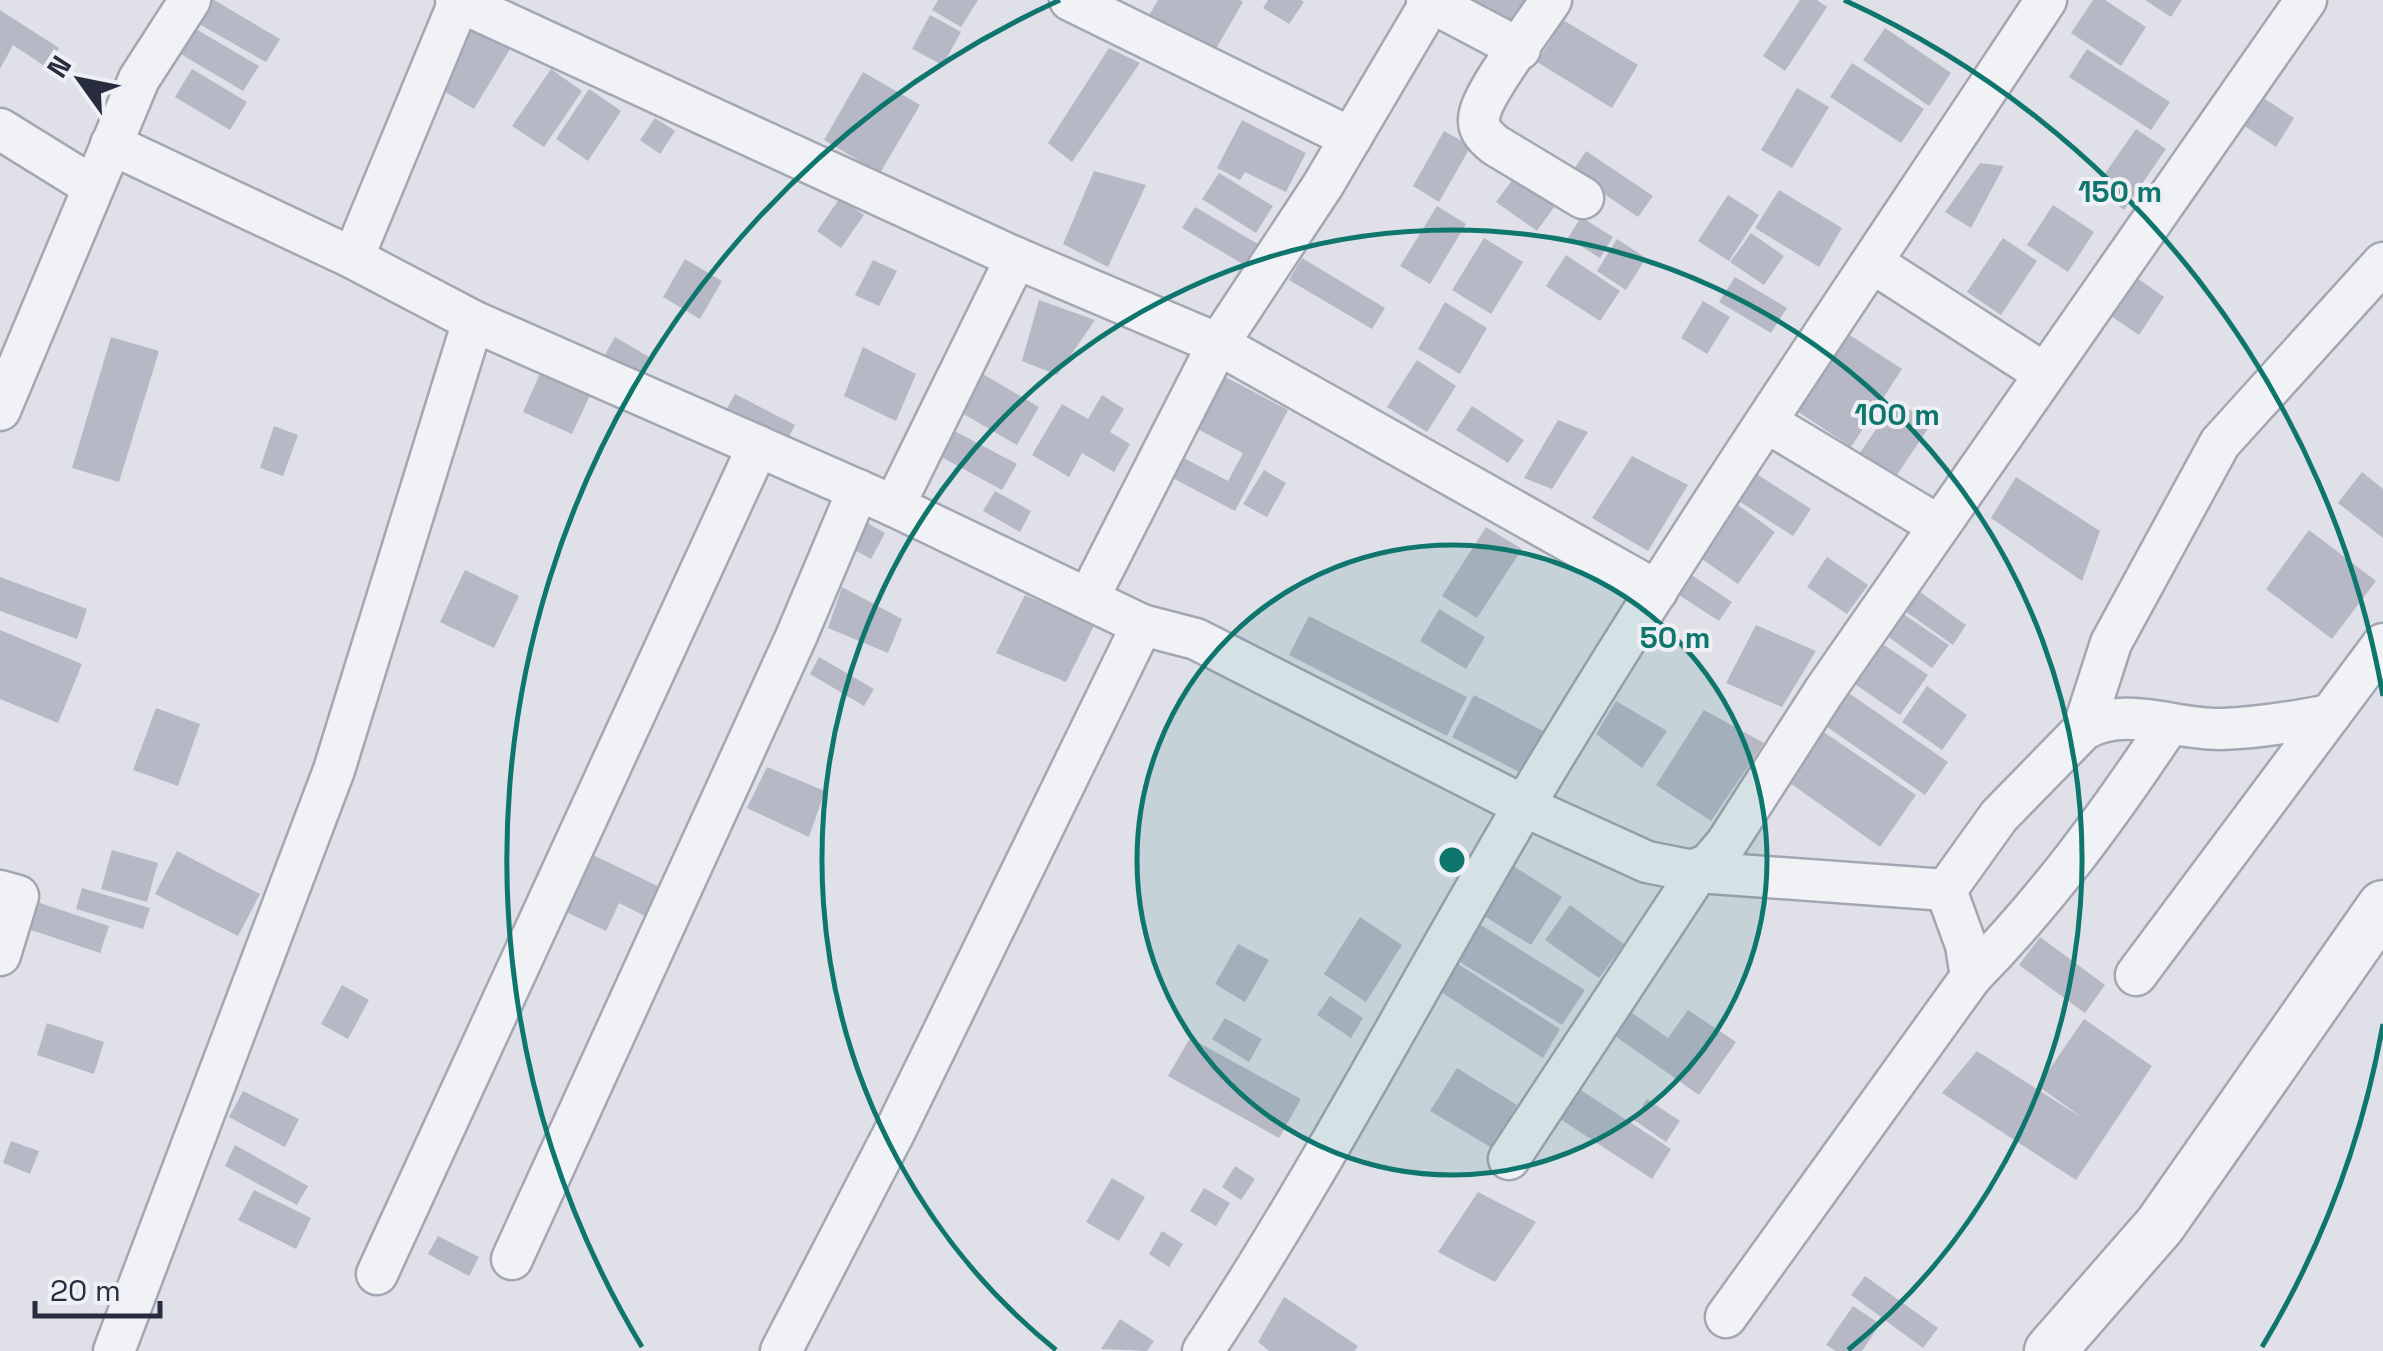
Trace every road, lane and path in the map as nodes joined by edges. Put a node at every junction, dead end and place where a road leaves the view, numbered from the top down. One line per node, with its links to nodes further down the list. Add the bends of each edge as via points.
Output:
1 (190, 0): 11 (street, via 139,79)
2 (1070, 0): 10 (street)
3 (1551, 0): 8 (street)
4 (2046, 0): 17 (street)
5 (2306, 0): 20 (street)
6 (458, 1): 14 (street); 15 (street)
7 (1429, 1): 8 (street); 10 (street)
8 (1520, 50): 13 (street, via 1484,102 1483,136)
9 (0, 129): 12 (street)
10 (1351, 138): 19 (street)
11 (110, 144): 12 (street); 14 (street)
12 (92, 186): 21 (street)
13 (1584, 198)
14 (354, 258): 18 (street)
15 (1016, 258): 19 (street); 24 (street)
16 (2383, 262): 32 (street, via 2220,444 2111,643)
17 (1873, 263): 20 (street); 22 (street)
18 (473, 321): 23 (street); 45 (street, via 334,770)
19 (1218, 344): 26 (street); 27 (street)
20 (2045, 374): 25 (street)
21 (0, 410)
22 (1768, 423): 25 (street); 26 (street)
23 (758, 446): 24 (street); 43 (street)
24 (876, 498): 27 (street); 42 (street, via 796,637)
25 (1939, 526): 34 (street, via 1726,844)
26 (1657, 592): 33 (street)
27 (1088, 598): 28 (street)
28 (1142, 624): 33 (street, via 1196,638); 46 (street)
29 (2383, 644): 30 (street)
30 (2330, 715): 31 (street, via 2220,729); 39 (street)
31 (2168, 726): 32 (street, via 2120,716); 40 (street, via 2104,822 2025,922)
32 (2083, 730): 35 (street, via 1999,816)
33 (1524, 806): 34 (street, via 1646,862); 47 (street, via 1272,1247)
34 (1694, 872): 35 (street); 41 (street)
35 (1946, 890): 40 (street)
36 (0, 891): 38 (street, via 18,896)
37 (2383, 906): 48 (street, via 2160,1225)
38 (0, 955)
39 (2136, 976)
40 (1970, 977): 44 (street)
41 (1509, 1159)
42 (512, 1260)
43 (376, 1274)
44 (1726, 1317)
45 (114, 1351)
46 (782, 1351)
47 (1203, 1351)
48 (2050, 1351)

